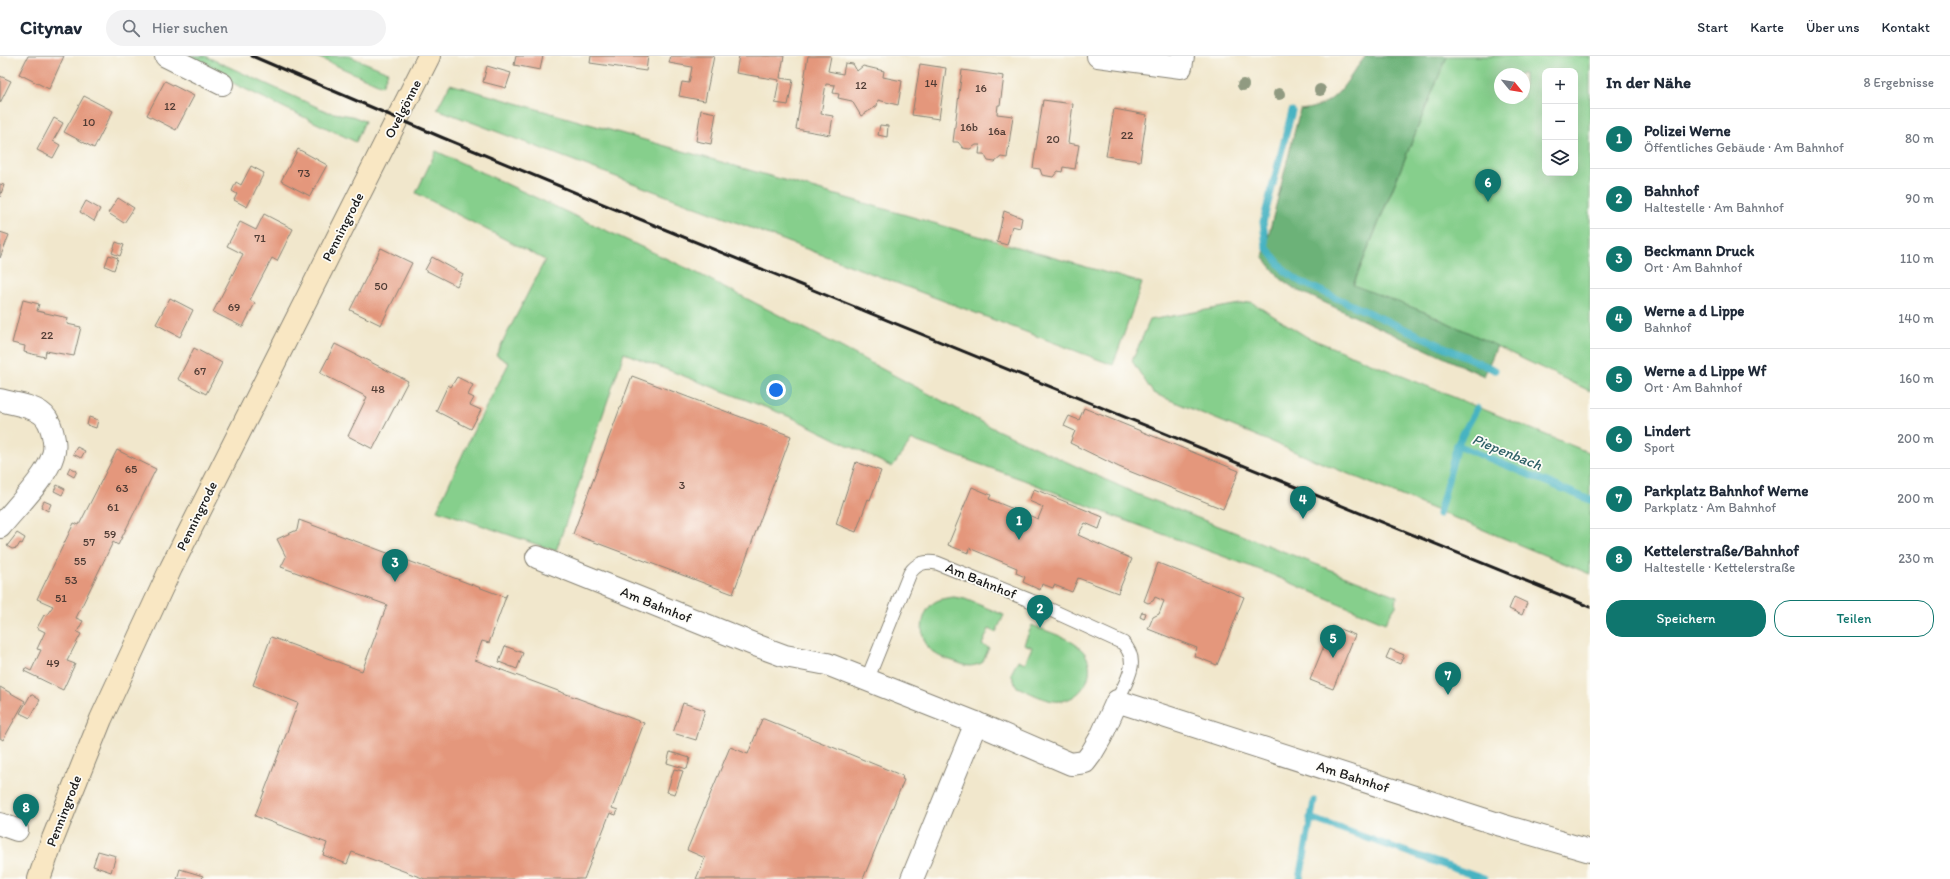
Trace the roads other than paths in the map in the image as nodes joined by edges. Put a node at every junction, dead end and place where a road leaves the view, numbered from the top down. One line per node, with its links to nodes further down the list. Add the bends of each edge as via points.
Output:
1 (166, 56): 5 (street)
2 (429, 56): 6 (main road, Ovelgönne)
3 (1098, 56): 4 (street)
4 (1182, 62)
5 (222, 84)
6 (376, 162): 14 (main road, Penningrode, via 226,457 114,689 54,834)
7 (0, 400): 8 (street, via 42,413 48,419 55,446 48,468)
8 (0, 527)
9 (537, 557): 10 (street, Am Bahnhof, via 758,646 785,656 827,664)
10 (867, 680): 11 (lane, Am Bahnhof, via 910,573 915,566 929,562 1029,600 1123,643 1133,658); 12 (street, Am Bahnhof)
11 (1117, 701): 12 (street, Am Bahnhof, via 1091,754 1080,764 1070,764); 13 (street, Am Bahnhof, via 1501,825)
12 (976, 723): 15 (street)
13 (1590, 851)
14 (39, 879)
15 (912, 879)

